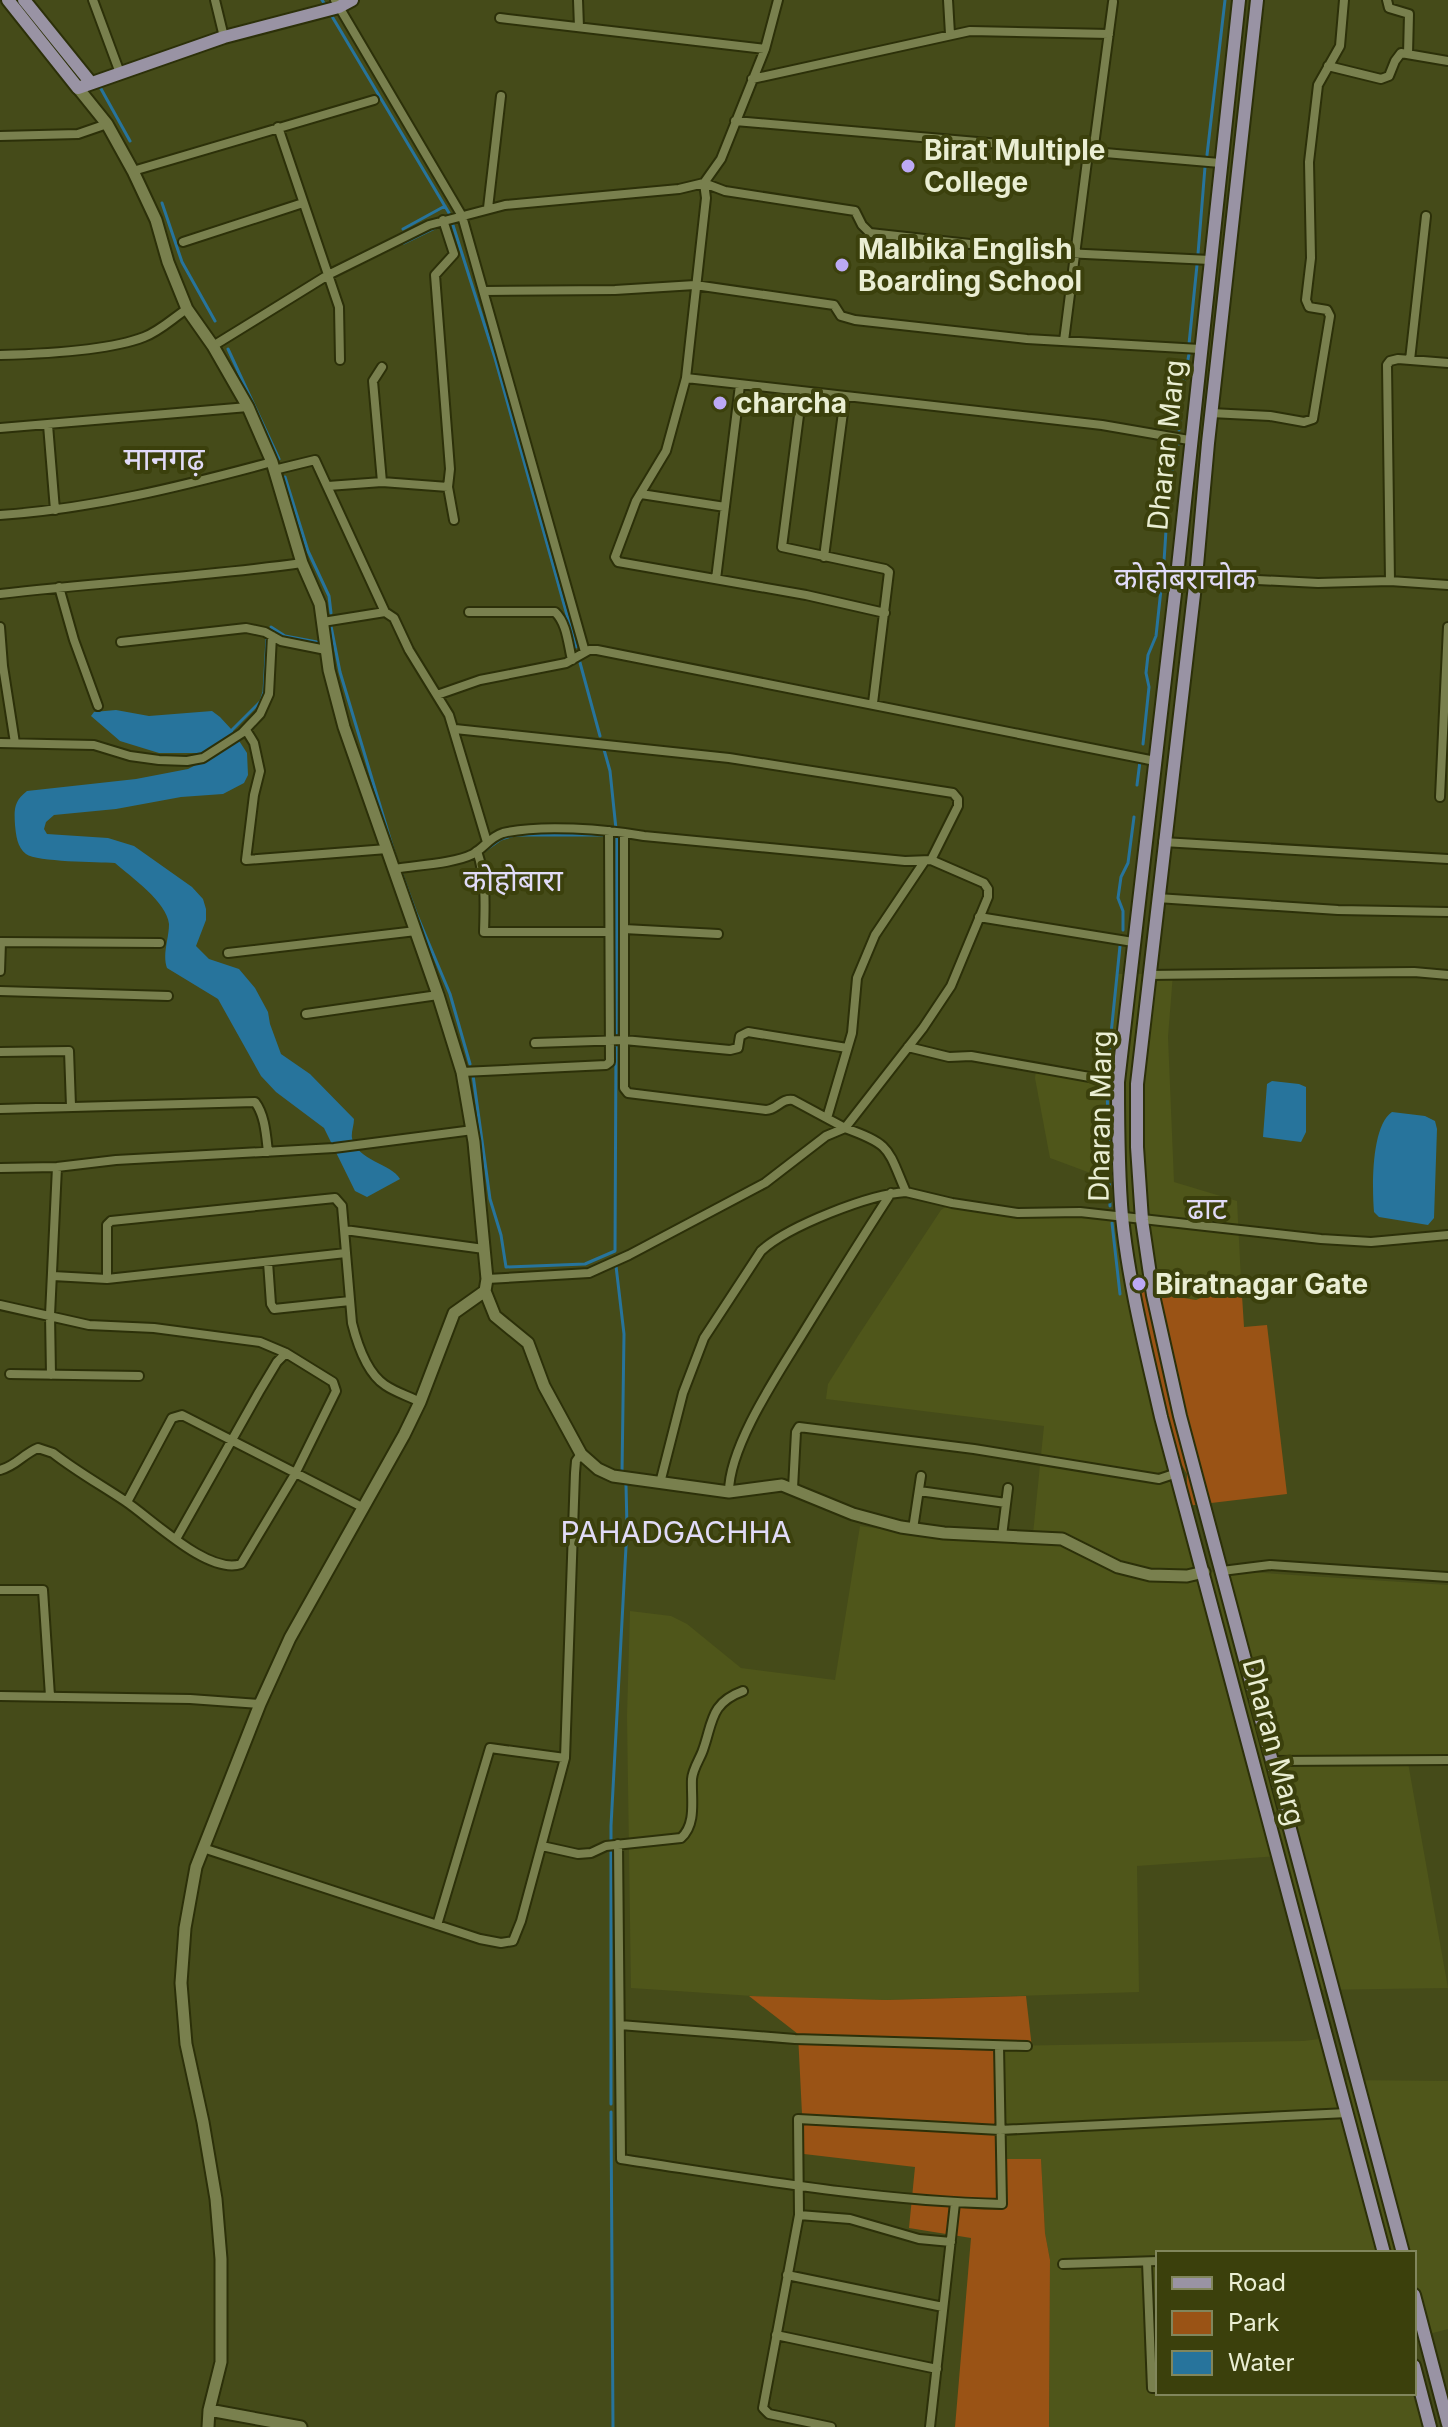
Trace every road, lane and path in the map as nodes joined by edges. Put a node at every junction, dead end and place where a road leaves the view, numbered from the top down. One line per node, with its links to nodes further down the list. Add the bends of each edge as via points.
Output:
1 (93, 0): 23 (street)
2 (215, 0): 18 (street)
3 (352, 0): 13 (main road)
4 (578, 0): 15 (street)
5 (778, 0): 19 (street)
6 (948, 0): 16 (street)
7 (1239, 0): 33 (main road, Dharan Marg)
8 (1257, 0): 61 (main road, Dharan Marg)
9 (1344, 0): 22 (street, via 1340,46)
10 (1387, 0): 20 (street, via 1389,8 1409,14)
11 (11, 2): 25 (main road)
12 (1113, 2): 17 (street)
13 (337, 4): 18 (main road); 38 (street)
14 (500, 18): 15 (street)
15 (579, 27): 19 (street)
16 (950, 34): 17 (street); 24 (street)
17 (1109, 34): 32 (street)
18 (224, 37): 23 (main road)
19 (765, 49): 24 (street)
20 (1408, 54): 21 (street); 22 (street, via 1401,53 1389,76 1381,79)
21 (1448, 61)
22 (1328, 66): 61 (street, via 1318,85 1309,162 1307,303 1330,314 1313,419)
23 (120, 73): 25 (main road)
24 (752, 79): 28 (street)
25 (85, 86): 29 (street)
26 (501, 96): 37 (street)
27 (374, 100): 30 (street)
28 (735, 121): 32 (street); 35 (street, via 721,159)
29 (107, 124): 31 (street, via 78,134); 34 (street)
30 (278, 127): 34 (street); 36 (street)
31 (0, 136)
32 (1090, 153): 33 (street); 42 (street)
33 (1220, 163): 43 (main road, Dharan Marg)
34 (133, 171): 47 (street)
35 (704, 183): 37 (street); 42 (street, via 725,191 855,211 870,233); 45 (street)
36 (303, 203): 41 (street); 44 (street)
37 (488, 208): 38 (street)
38 (462, 216): 40 (street); 46 (street)
39 (1426, 216): 53 (street)
40 (443, 220): 44 (street); 68 (street, via 454,254 435,275)
41 (183, 242)
42 (1074, 254): 43 (street); 48 (street)
43 (1210, 260): 50 (main road, Dharan Marg)
44 (328, 275): 49 (street); 52 (street, via 339,307)
45 (695, 285): 46 (street); 48 (street, via 834,305 841,316 855,320); 56 (street)
46 (484, 291): 92 (street)
47 (187, 309): 49 (street); 51 (street, via 136,340)
48 (1064, 341): 50 (street)
49 (213, 346): 60 (street)
50 (1200, 349): 64 (main road, Dharan Marg)
51 (0, 355)
52 (340, 360)
53 (1410, 360): 54 (street); 79 (street, via 1393,359 1387,365)
54 (1448, 363)
55 (382, 367): 66 (street, via 373,381)
56 (686, 378): 57 (street); 69 (street, via 666,451)
57 (740, 385): 58 (street); 70 (street)
58 (802, 392): 59 (street); 74 (street, via 782,547)
59 (845, 397): 64 (street, via 1102,425); 74 (street)
60 (248, 407): 62 (street); 65 (street)
61 (1211, 413): 77 (main road, Dharan Marg)
62 (48, 425): 63 (street); 71 (street)
63 (0, 428)
64 (1189, 440): 76 (main road, Dharan Marg)
65 (273, 466): 67 (street, via 315,460); 71 (street); 75 (street)
66 (382, 482): 67 (street); 68 (street)
67 (328, 486): 83 (street)
68 (448, 487): 73 (street)
69 (641, 494): 70 (street); 78 (street, via 615,553 618,562)
70 (725, 507): 78 (street)
71 (55, 510): 72 (street)
72 (0, 515)
73 (454, 520)
74 (824, 557): 85 (street, via 888,571)
75 (302, 563): 81 (street); 86 (street)
76 (1177, 576): 77 (street); 101 (main road, Dharan Marg)
77 (1196, 577): 79 (street); 106 (main road, Dharan Marg)
78 (716, 579): 85 (street)
79 (1390, 581): 80 (street)
80 (1448, 585)
81 (59, 587): 82 (street); 96 (street)
82 (0, 594)
83 (385, 612): 86 (street); 94 (street, via 394,618)
84 (469, 612): 93 (street, via 555,612)
85 (885, 613): 95 (street)
86 (323, 622): 91 (street)
87 (0, 627): 100 (street)
88 (1448, 627): 102 (street)
89 (272, 636): 90 (street, via 246,628); 91 (street); 98 (street, via 269,694)
90 (121, 642)
91 (326, 650): 107 (street, via 344,727)
92 (585, 652): 93 (street); 95 (street, via 597,650)
93 (572, 660): 94 (street)
94 (437, 695): 97 (street)
95 (873, 703): 101 (street)
96 (98, 706)
97 (455, 729): 105 (street); 110 (street, via 729,758 953,793 958,806)
98 (244, 732): 100 (street, via 196,760 130,756 94,745); 107 (street, via 254,743 260,771 246,860)
99 (0, 743): 100 (street)
100 (15, 743)
101 (1155, 761): 119 (main road, Dharan Marg)
102 (1440, 797)
103 (609, 831): 104 (street); 105 (street, via 514,831); 117 (street)
104 (624, 833): 110 (street); 115 (street)
105 (487, 842): 108 (street)
106 (1163, 842): 109 (street); 112 (main road, Dharan Marg)
107 (387, 849): 111 (street)
108 (477, 851): 111 (street); 117 (street, via 484,932)
109 (1448, 859)
110 (927, 861): 114 (street, via 984,883 988,897); 133 (street, via 875,935 857,978)
111 (394, 869): 116 (street)
112 (1157, 898): 113 (street); 123 (main road, Dharan Marg)
113 (1448, 912)
114 (979, 917): 119 (street); 132 (street, via 951,986)
115 (624, 929): 118 (street); 129 (street)
116 (416, 931): 121 (street); 126 (street)
117 (609, 932): 130 (street)
118 (718, 934)
119 (1133, 942): 136 (main road, Dharan Marg)
120 (160, 943): 122 (street, via 1,942)
121 (228, 953)
122 (0, 971)
123 (1148, 975): 124 (street); 148 (main road, Dharan Marg, via 1137,1084)
124 (1448, 975)
125 (0, 991): 127 (street)
126 (438, 995): 128 (street); 135 (street)
127 (168, 996)
128 (306, 1014)
129 (624, 1040): 130 (street); 133 (street, via 733,1049 748,1032); 139 (street, via 628,1093 766,1110 788,1099)
130 (610, 1041): 131 (street); 135 (street, via 606,1065)
131 (535, 1043)
132 (908, 1047): 136 (street); 140 (street)
133 (847, 1048): 139 (street)
134 (0, 1052): 137 (street, via 69,1051)
135 (462, 1072): 141 (street)
136 (1118, 1082): 147 (main road, Dharan Marg)
137 (71, 1106): 138 (street); 142 (street, via 255,1102)
138 (0, 1109)
139 (827, 1118): 140 (street)
140 (845, 1128): 145 (street, via 886,1147); 156 (street, via 826,1136 765,1183 589,1273)
141 (473, 1130): 142 (street); 151 (street)
142 (268, 1152): 143 (street)
143 (57, 1167): 144 (street); 154 (street)
144 (0, 1168)
145 (906, 1192): 146 (street); 147 (street, via 987,1210)
146 (891, 1193): 171 (street, via 835,1212 773,1240 761,1251 704,1338 683,1393); 175 (street, via 765,1395 737,1456)
147 (1122, 1218): 148 (street); 168 (main road, Dharan Marg, via 1134,1296)
148 (1142, 1220): 150 (street, via 1371,1242); 182 (main road, Dharan Marg, via 1180,1416)
149 (345, 1230): 151 (street); 152 (street); 155 (street, via 341,1203 331,1197 111,1221)
150 (1448, 1235)
151 (484, 1249): 156 (street)
152 (346, 1253): 153 (street); 157 (street)
153 (268, 1262): 155 (street); 157 (street, via 274,1309)
154 (53, 1276): 155 (street); 159 (street)
155 (107, 1279)
156 (486, 1285): 164 (street, via 454,1313); 166 (street, via 495,1316 528,1343 544,1386)
157 (350, 1301): 164 (street, via 356,1337 377,1378)
158 (0, 1305): 159 (street)
159 (50, 1315): 160 (street, via 89,1325 260,1342); 162 (street)
160 (286, 1353): 165 (street); 169 (street, via 333,1382 336,1391)
161 (10, 1374): 162 (street)
162 (51, 1375): 163 (street)
163 (139, 1376)
164 (420, 1402): 178 (street)
165 (231, 1441): 169 (street); 176 (street, via 182,1415 172,1418); 181 (street)
166 (581, 1454): 171 (street, via 613,1476); 190 (street, via 575,1473)
167 (0, 1470): 176 (street, via 38,1448)
168 (1177, 1473): 172 (street, via 1159,1479 799,1427); 183 (main road, Dharan Marg)
169 (295, 1474): 178 (street); 181 (street, via 241,1564 221,1565)
170 (921, 1476): 174 (street)
171 (660, 1483): 175 (street)
172 (793, 1488): 175 (street); 179 (street, via 853,1514)
173 (1008, 1488): 177 (street)
174 (919, 1491): 177 (street); 179 (street)
175 (729, 1492)
176 (127, 1502): 181 (street)
177 (1006, 1503): 180 (street)
178 (364, 1508): 189 (street, via 304,1611)
179 (913, 1529): 180 (street)
180 (1002, 1536): 183 (street, via 1062,1539 1118,1567 1150,1575)
181 (176, 1539)
182 (1222, 1571): 184 (street, via 1270,1565); 192 (main road, Dharan Marg)
183 (1204, 1572): 200 (main road, Dharan Marg)
184 (1448, 1577)
185 (0, 1590): 188 (street, via 43,1590)
186 (743, 1691): 193 (street, via 711,1718 692,1777 685,1835)
187 (0, 1696): 188 (street)
188 (50, 1696): 189 (street)
189 (260, 1704): 195 (street)
190 (565, 1758): 194 (street); 196 (street, via 490,1748)
191 (1448, 1760): 192 (street)
192 (1273, 1761): 207 (main road, Dharan Marg)
193 (618, 1844): 194 (street, via 578,1854); 197 (street)
194 (542, 1846): 196 (street, via 513,1941 480,1939)
195 (203, 1848): 196 (street); 219 (street, via 185,1928 181,1983 221,2259 221,2362)
196 (437, 1925)
197 (620, 2025): 198 (street, via 795,2039); 202 (street, via 621,2159)
198 (999, 2046): 199 (street); 201 (street)
199 (1027, 2046)
200 (1347, 2113): 201 (street); 206 (main road, Dharan Marg)
201 (1000, 2130): 202 (street, via 798,2119); 203 (street, via 1002,2204)
202 (799, 2185): 203 (street); 204 (street)
203 (955, 2203): 205 (street)
204 (799, 2215): 205 (street, via 850,2219 919,2239); 211 (street)
205 (951, 2242): 213 (street)
206 (1383, 2251)
207 (1402, 2251)
208 (1156, 2261): 209 (street)
209 (1147, 2262): 210 (street); 214 (street)
210 (1063, 2264)
211 (787, 2275): 213 (street); 215 (street)
212 (1416, 2303): 220 (main road)
213 (943, 2307): 216 (street)
214 (1154, 2324): 218 (street)
215 (776, 2335): 216 (street); 223 (street, via 765,2411)
216 (937, 2369): 224 (street)
217 (1416, 2379): 225 (main road)
218 (1156, 2388)
219 (209, 2410): 221 (street); 222 (street)
220 (1448, 2424)
221 (208, 2427)
222 (301, 2427)
223 (831, 2427)
224 (930, 2427)
225 (1430, 2427)

